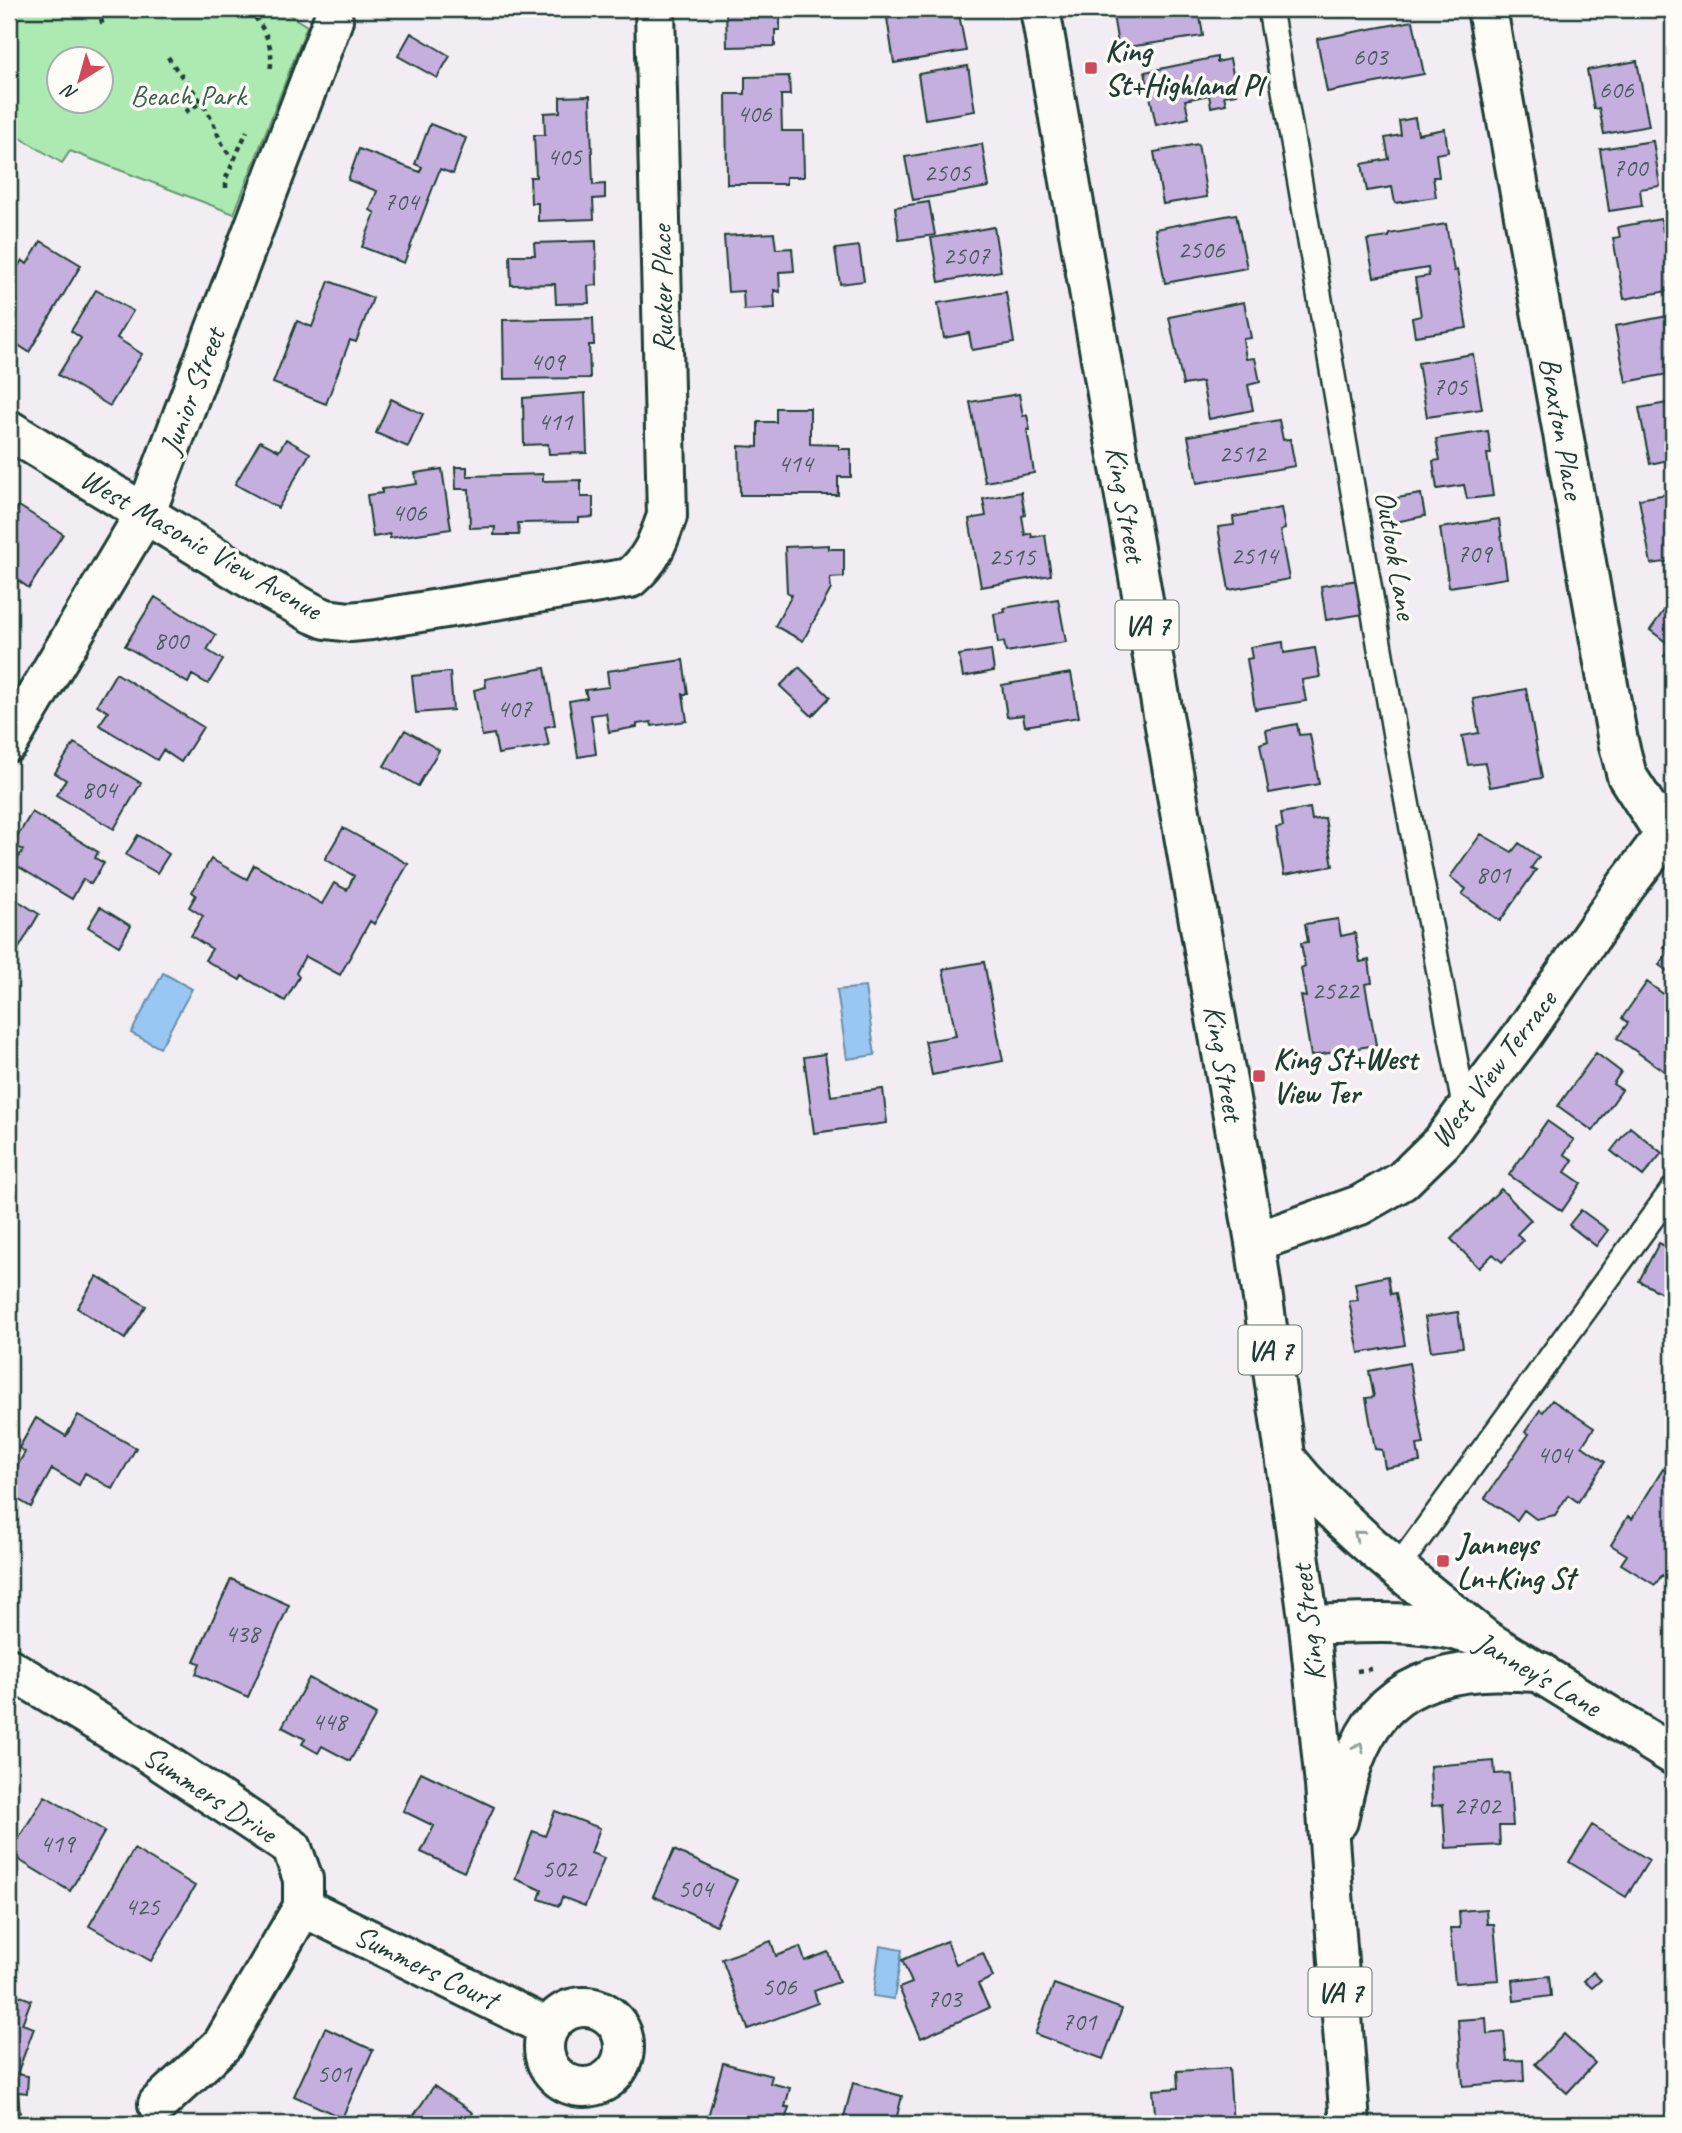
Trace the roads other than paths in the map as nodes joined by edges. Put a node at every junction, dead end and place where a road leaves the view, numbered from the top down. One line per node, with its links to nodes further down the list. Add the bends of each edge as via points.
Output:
1 (655, 9): 8 (street, Rucker Place, via 667,516)
2 (1040, 9): 13 (street, King Street / VA 7)
3 (1270, 9): 11 (lane, Outlook Lane, via 1400,765)
4 (1487, 9): 10 (street, Braxton Place, via 1618,741 1627,776)
5 (324, 15): 7 (street, Junior Street, via 257,221)
6 (9, 430): 7 (street, West Masonic View Avenue)
7 (146, 512): 8 (street, West Masonic View Avenue, via 326,620 371,620 630,578); 9 (street, Junior Street)
8 (646, 563)
9 (9, 741)
10 (1669, 830): 11 (street, West View Terrace)
11 (1465, 1111): 13 (street, West View Terrace, via 1442,1142 1402,1181 1360,1205)
12 (1673, 1189): 15 (lane)
13 (1255, 1242): 14 (street, King Street / VA 7)
14 (1286, 1459): 15 (street, one-way to 14, via 1329,1509); 16 (street, King Street / VA 7)
15 (1398, 1567): 17 (street)
16 (1309, 1625): 17 (street, Janney's Lane, via 1436,1625); 21 (street, King Street / VA 7)
17 (1486, 1640): 19 (street, Janney's Lane)
18 (9, 1668): 22 (street, Summers Drive, via 292,1848 303,1879)
19 (1541, 1672): 20 (street, Janney's Lane); 21 (street, one-way to 19, via 1343,1790 1356,1751 1390,1701 1447,1676 1482,1671)
20 (1673, 1755)
21 (1330, 1861): 25 (street, King Street / VA 7)
22 (303, 1907): 23 (street, Summers Court); 24 (street, via 222,2045)
23 (549, 2028)
24 (158, 2104)
25 (1350, 2124)

